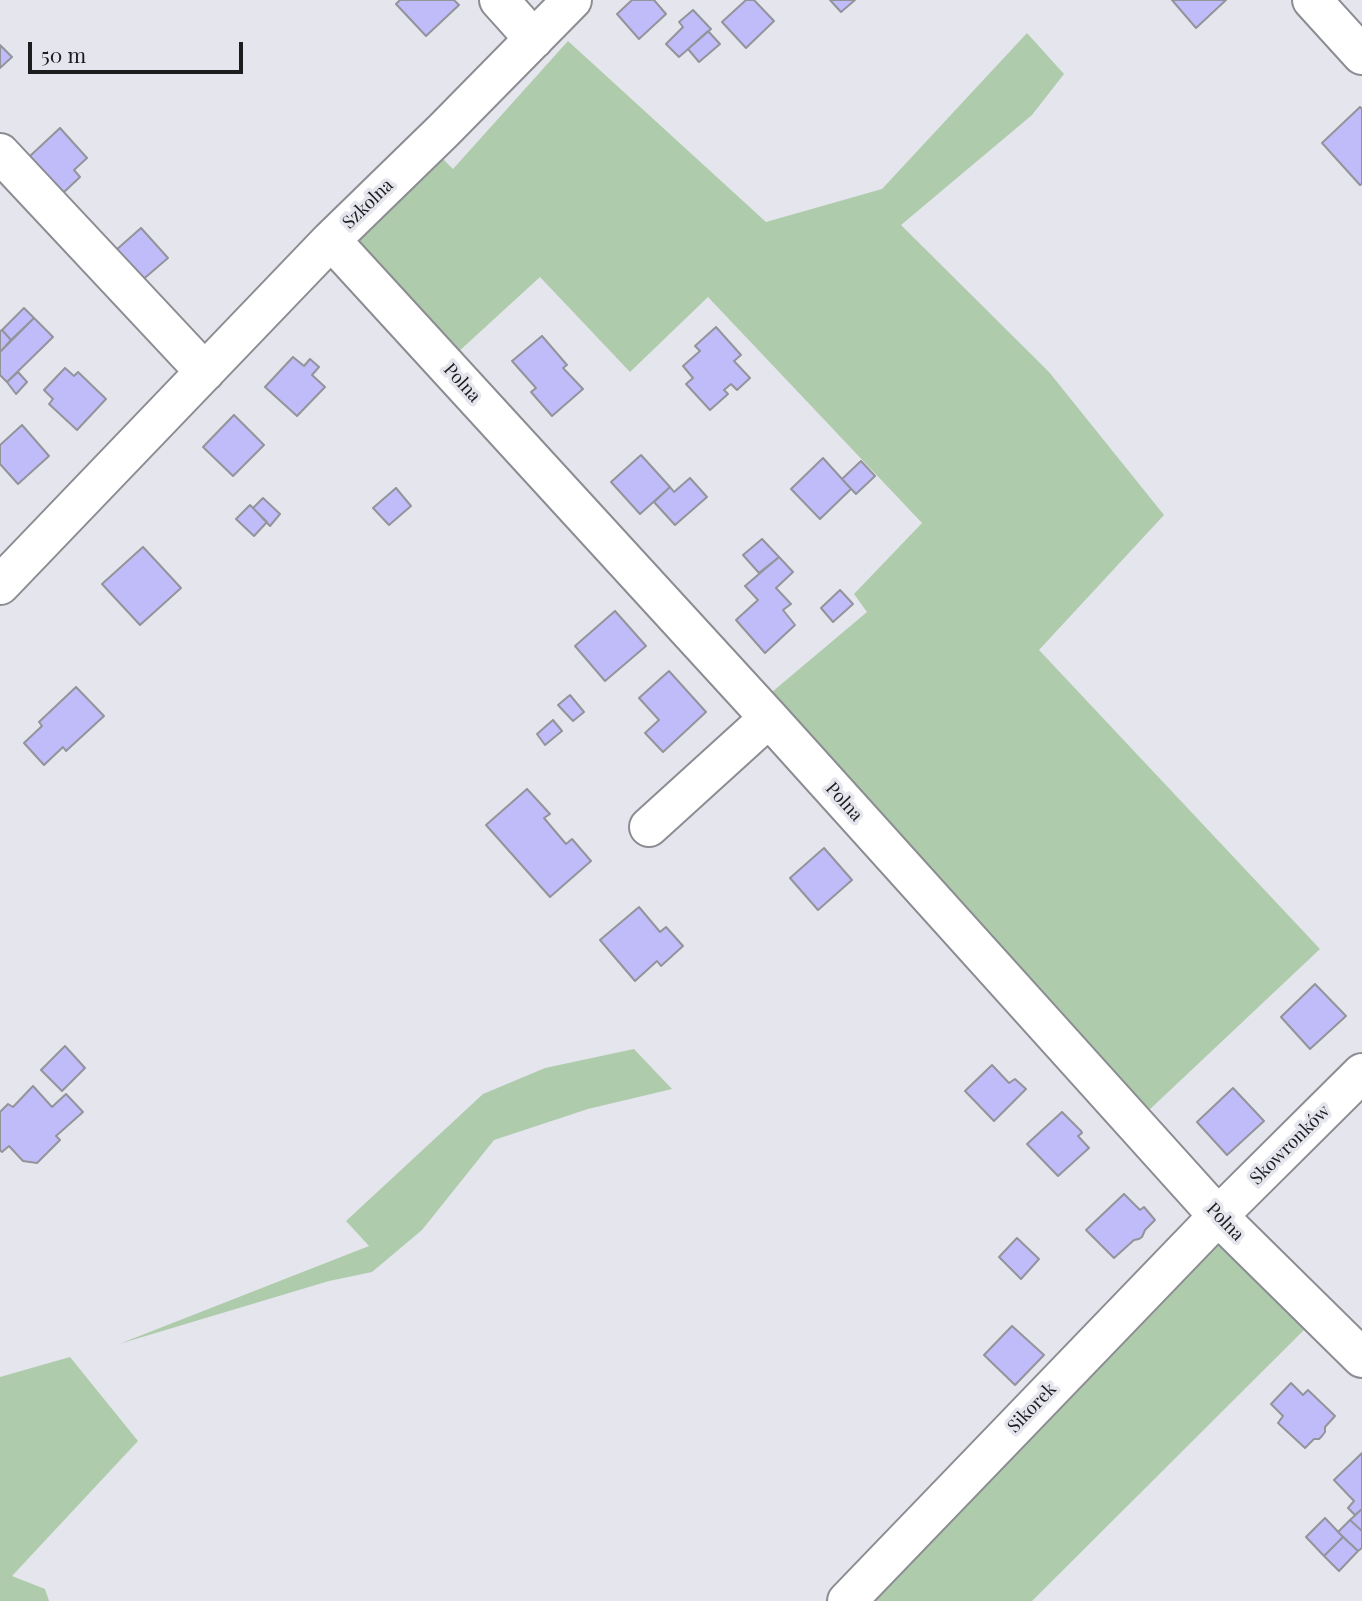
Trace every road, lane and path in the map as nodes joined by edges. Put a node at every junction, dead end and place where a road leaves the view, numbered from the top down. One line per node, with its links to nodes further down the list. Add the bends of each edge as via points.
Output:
1 (499, 0): 4 (street)
2 (572, 0): 4 (street, Szkolna)
3 (1312, 0): 5 (street)
4 (534, 39): 7 (street, Szkolna)
5 (1362, 55)
6 (0, 153): 8 (street)
7 (331, 240): 8 (street, Szkolna); 10 (street, Polna)
8 (205, 372): 9 (street, Szkolna)
9 (0, 585)
10 (769, 719): 11 (street); 13 (street, Polna)
11 (649, 828)
12 (1362, 1073): 13 (street, Skowronków)
13 (1218, 1216): 14 (street, Polna); 15 (street, Sikorek)
14 (1362, 1358)
15 (846, 1601)

